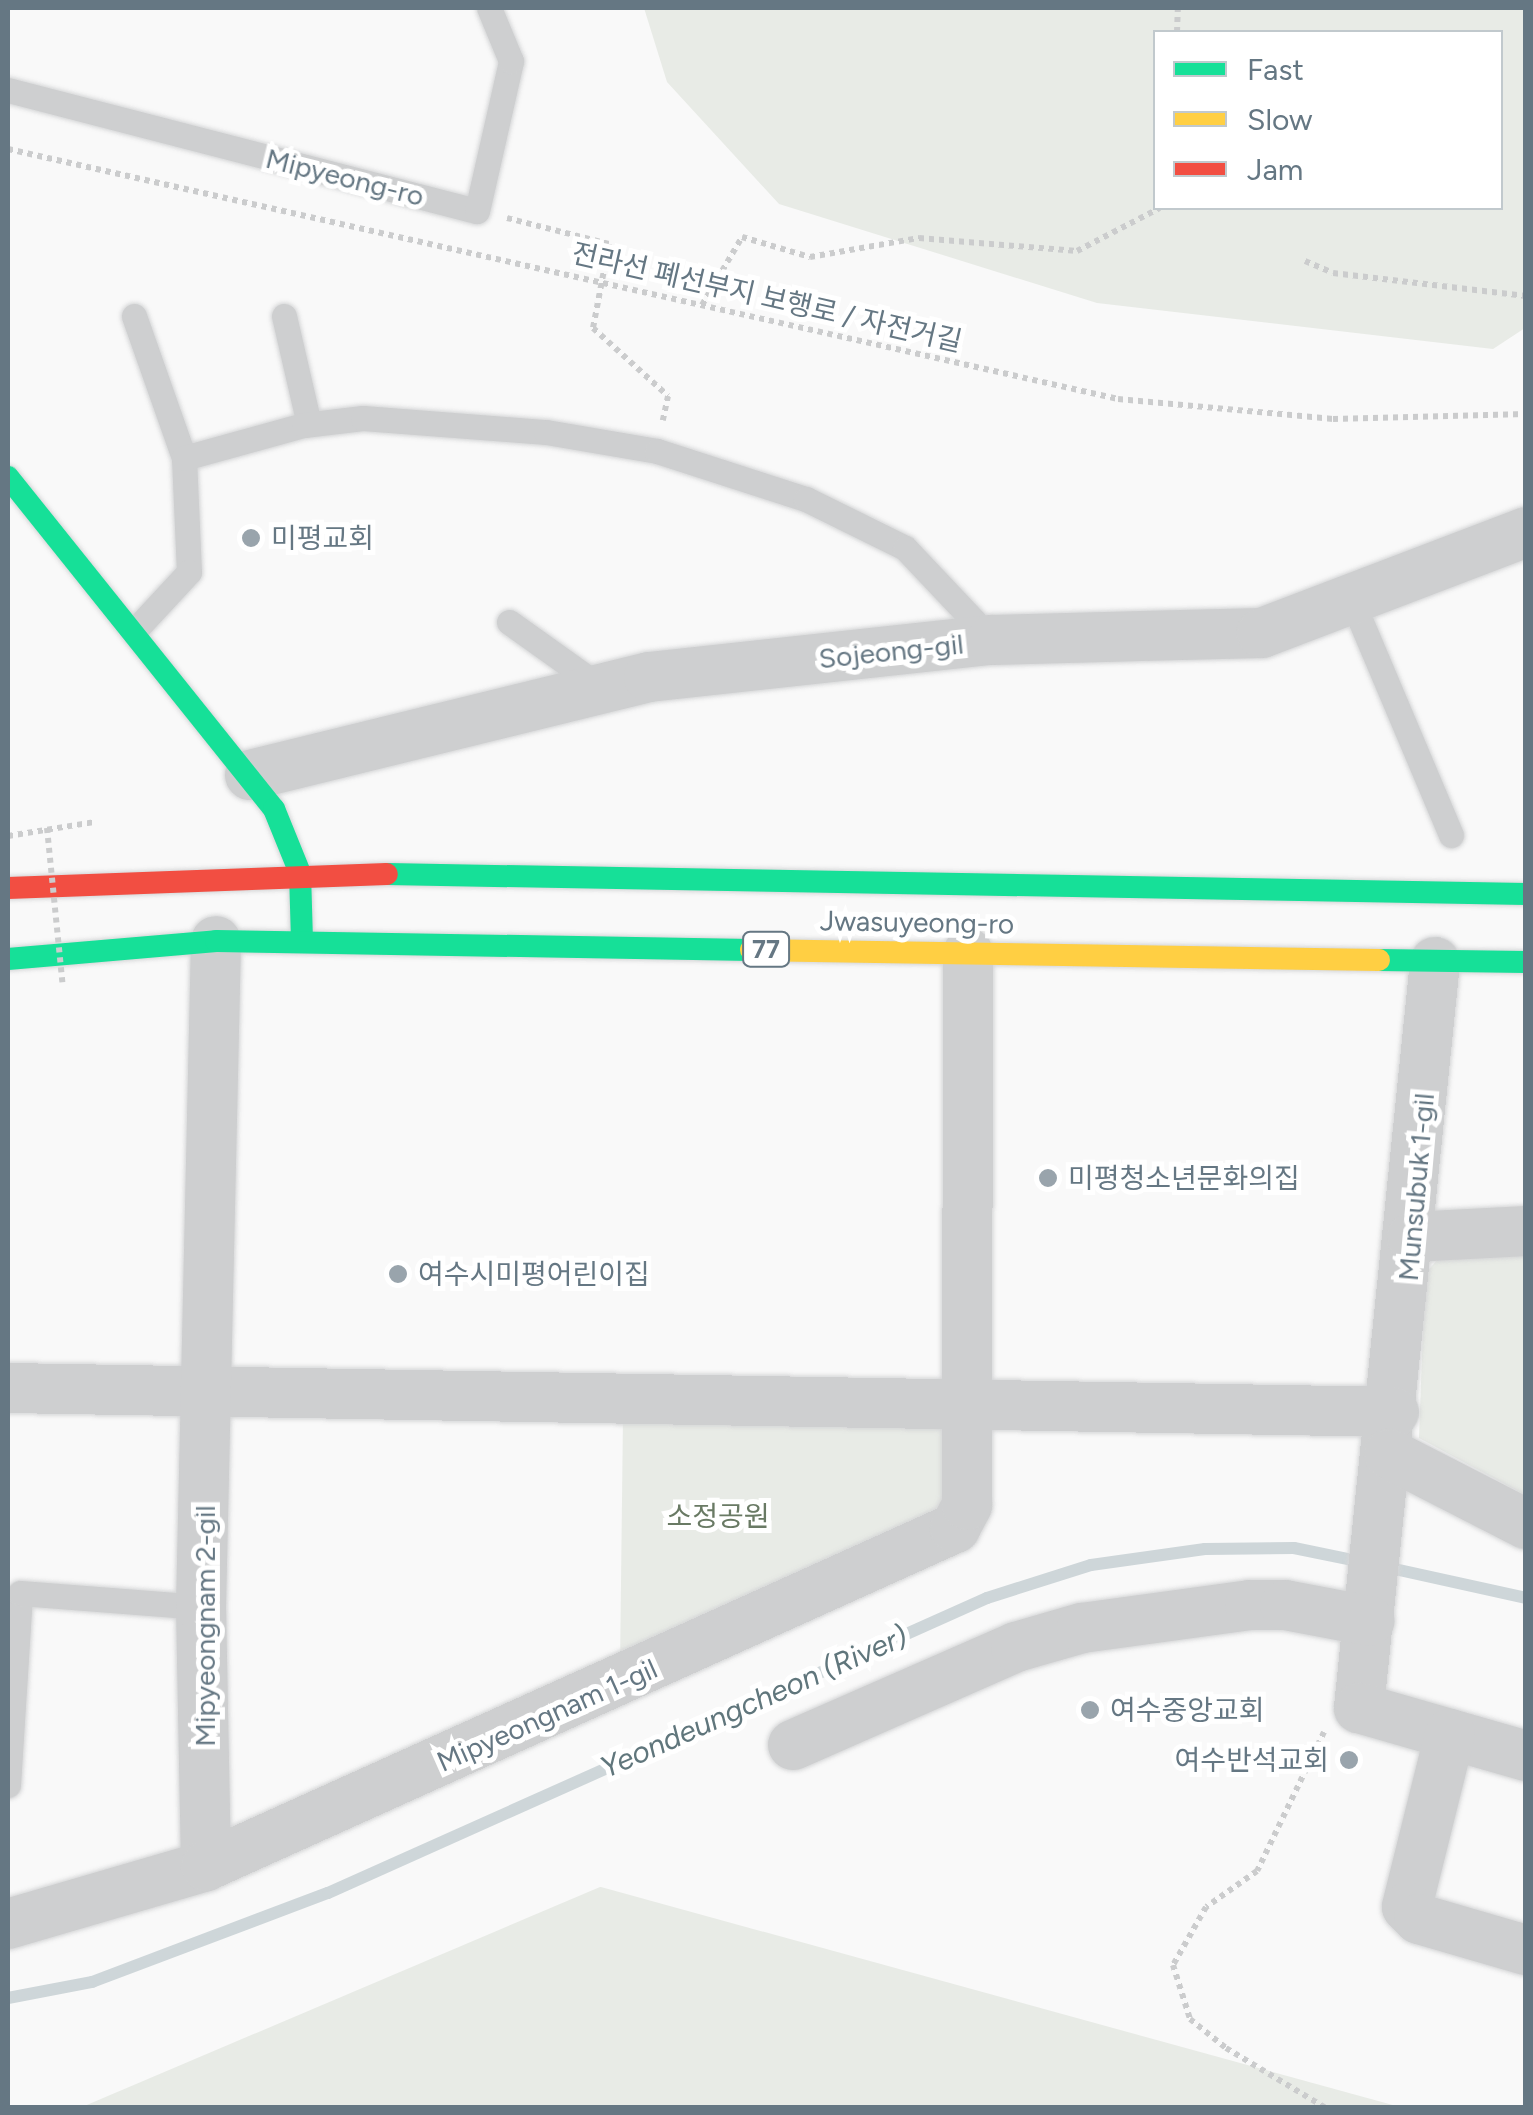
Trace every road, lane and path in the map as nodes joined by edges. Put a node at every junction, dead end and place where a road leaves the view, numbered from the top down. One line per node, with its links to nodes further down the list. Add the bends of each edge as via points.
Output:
1 (490, 8): 4 (lane, via 512,61)
2 (8, 90): 4 (lane, Mipyeong-ro)
3 (8, 149): 7 (path, 전라선 폐선부지 보행로 / 자전거길)
4 (477, 210): 7 (path, via 609,244)
5 (1156, 210): 9 (path, via 1077,251 920,238 810,257 742,236)
6 (1305, 262): 8 (path, via 1333,273)
7 (603, 283): 9 (path, 전라선 폐선부지 보행로 / 자전거길); 14 (path, via 593,328 668,396)
8 (1526, 296)
9 (702, 305): 12 (path, 전라선 폐선부지 보행로 / 자전거길, via 1118,399 1334,419)
10 (134, 316): 15 (lane)
11 (284, 316): 13 (lane)
12 (1526, 414)
13 (310, 424): 14 (lane, via 427,419); 15 (lane)
14 (657, 450): 21 (lane, via 806,499 905,548)
15 (184, 458): 20 (lane, via 188,572)
16 (8, 477): 20 (main road)
17 (1526, 532): 18 (street, Sojeong-gil)
18 (1353, 602): 21 (street, Sojeong-gil, via 1262,633); 27 (lane)
19 (509, 622): 22 (lane)
20 (136, 630): 23 (main road)
21 (992, 640): 22 (street, Sojeong-gil)
22 (600, 687): 23 (street, Sojeong-gil)
23 (250, 775): 28 (main road, via 289,835)
24 (94, 822): 25 (path)
25 (47, 828): 26 (path); 37 (path, bridge)
26 (8, 836)
27 (1450, 836)
28 (300, 872): 29 (main road, Jwasuyeong-ro); 30 (main road, Jwasuyeong-ro); 32 (main road)
29 (8, 888)
30 (1526, 894)
31 (216, 941): 32 (main road, Jwasuyeong-ro / 77); 34 (main road, Jwasuyeong-ro / 77); 40 (street, Mipyeongnam 2-gil)
32 (302, 942): 33 (main road, Jwasuyeong-ro / 77)
33 (968, 953): 35 (main road, Jwasuyeong-ro / 77); 42 (street, Mipyeongnam 1-gil)
34 (8, 958)
35 (1436, 962): 36 (main road, Jwasuyeong-ro / 77); 39 (street, Munsubuk 1-gil)
36 (1526, 962)
37 (63, 987)
38 (1526, 1231): 39 (street)
39 (1412, 1237): 43 (street, Munsubuk 1-gil)
40 (209, 1386): 41 (street); 42 (street); 45 (street, Mipyeongnam 2-gil)
41 (8, 1388)
42 (968, 1401): 43 (street); 52 (street, Mipyeongnam 1-gil, via 968,1505 945,1537)
43 (1391, 1433): 44 (street); 46 (street, Munsubuk 1-gil)
44 (1526, 1524)
45 (201, 1607): 51 (lane, via 20,1593); 52 (street, Mipyeongnam 2-gil)
46 (1371, 1614): 47 (street); 49 (street, via 1250,1605 1082,1628 1016,1647)
47 (1360, 1708): 48 (street); 55 (path, via 1327,1726 1257,1872 1206,1907 1172,1965 1190,2019)
48 (1450, 1734): 50 (street); 54 (street, via 1407,1907 1427,1922)
49 (793, 1746)
50 (1526, 1756)
51 (8, 1785)
52 (206, 1866): 53 (street, Mipyeongnam 1-gil)
53 (8, 1924)
54 (1526, 1950)
55 (1326, 2108)

